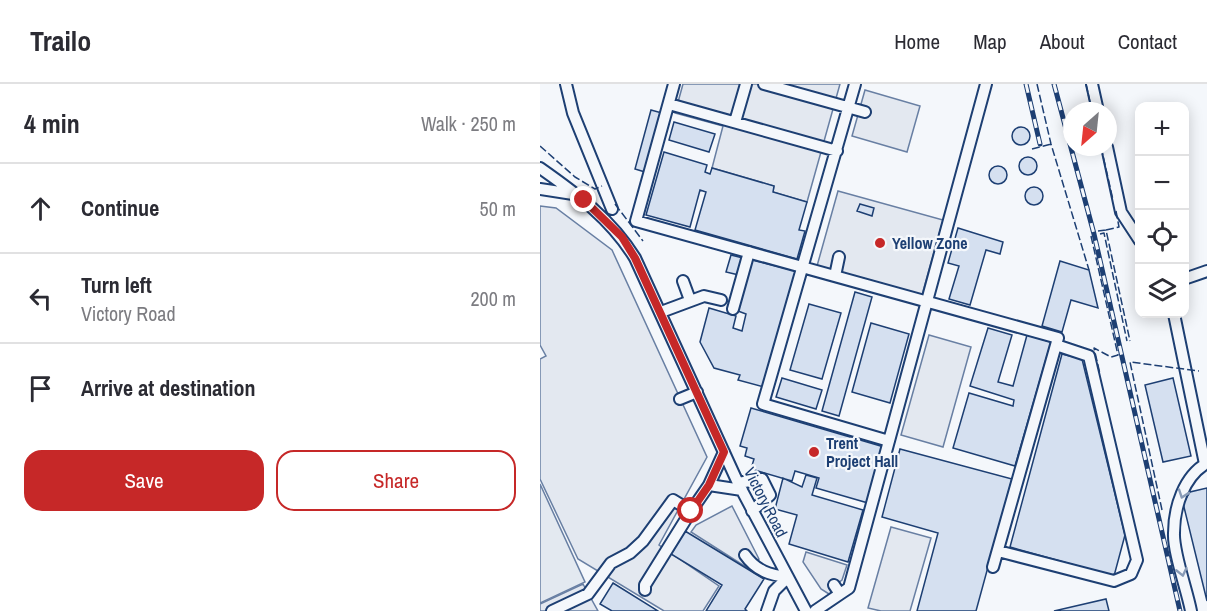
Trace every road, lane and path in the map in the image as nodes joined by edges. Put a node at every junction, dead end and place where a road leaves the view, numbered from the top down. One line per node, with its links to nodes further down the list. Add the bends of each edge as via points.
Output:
1 (566, 84): 18 (street, via 573,113 592,150)
2 (674, 84): 9 (street)
3 (746, 84): 12 (street)
4 (764, 84): 10 (street)
5 (855, 84): 10 (street)
6 (986, 84): 29 (street)
7 (1092, 84): 8 (street)
8 (1096, 102)
9 (669, 104): 12 (street); 20 (street, via 636,221)
10 (849, 107): 11 (street); 13 (street)
11 (865, 112)
12 (735, 122): 13 (street)
13 (837, 151): 22 (street)
14 (1109, 156): 19 (street, via 1121,212)
15 (540, 172): 17 (street, Victory Road)
16 (540, 189): 17 (street, Victory Road)
17 (573, 194): 31 (street, Victory Road, via 622,237)
18 (612, 209)
19 (1135, 233)
20 (749, 252): 22 (street); 30 (street)
21 (839, 257): 24 (street)
22 (802, 267): 24 (street); 36 (street, via 763,404)
23 (1207, 271): 25 (street)
24 (835, 276): 29 (street)
25 (1189, 278)
26 (683, 281): 27 (street)
27 (690, 300): 28 (street, via 704,296); 31 (street)
28 (721, 300)
29 (928, 301): 33 (street, via 1058,338); 36 (street)
30 (733, 309)
31 (661, 312): 34 (street, Victory Road)
32 (1175, 318): 38 (street)
33 (1056, 345): 43 (street); 43 (street, via 1089,356 1137,560 1131,574 1114,581)
34 (697, 392): 35 (street); 37 (street, Victory Road)
35 (681, 399)
36 (889, 441): 51 (street, via 849,588 837,589)
37 (724, 452): 39 (street); 40 (street, Victory Road)
38 (1206, 464): 52 (street, one-way to 52, via 1182,490 1173,533)
39 (709, 485): 40 (street); 41 (street)
40 (740, 486): 42 (street, Victory Road); 42 (street, via 762,479 770,495)
41 (691, 511): 47 (street); 49 (street, via 673,500 643,541 611,563 588,594)
42 (752, 511): 46 (street, Victory Road)
43 (998, 551): 45 (street)
44 (745, 555): 46 (street, via 753,567)
45 (993, 567)
46 (788, 578): 48 (street, via 774,591); 50 (street, Victory Road)
47 (645, 590)
48 (769, 610)
49 (552, 611)
50 (806, 611)
51 (815, 611)
52 (1191, 611)

